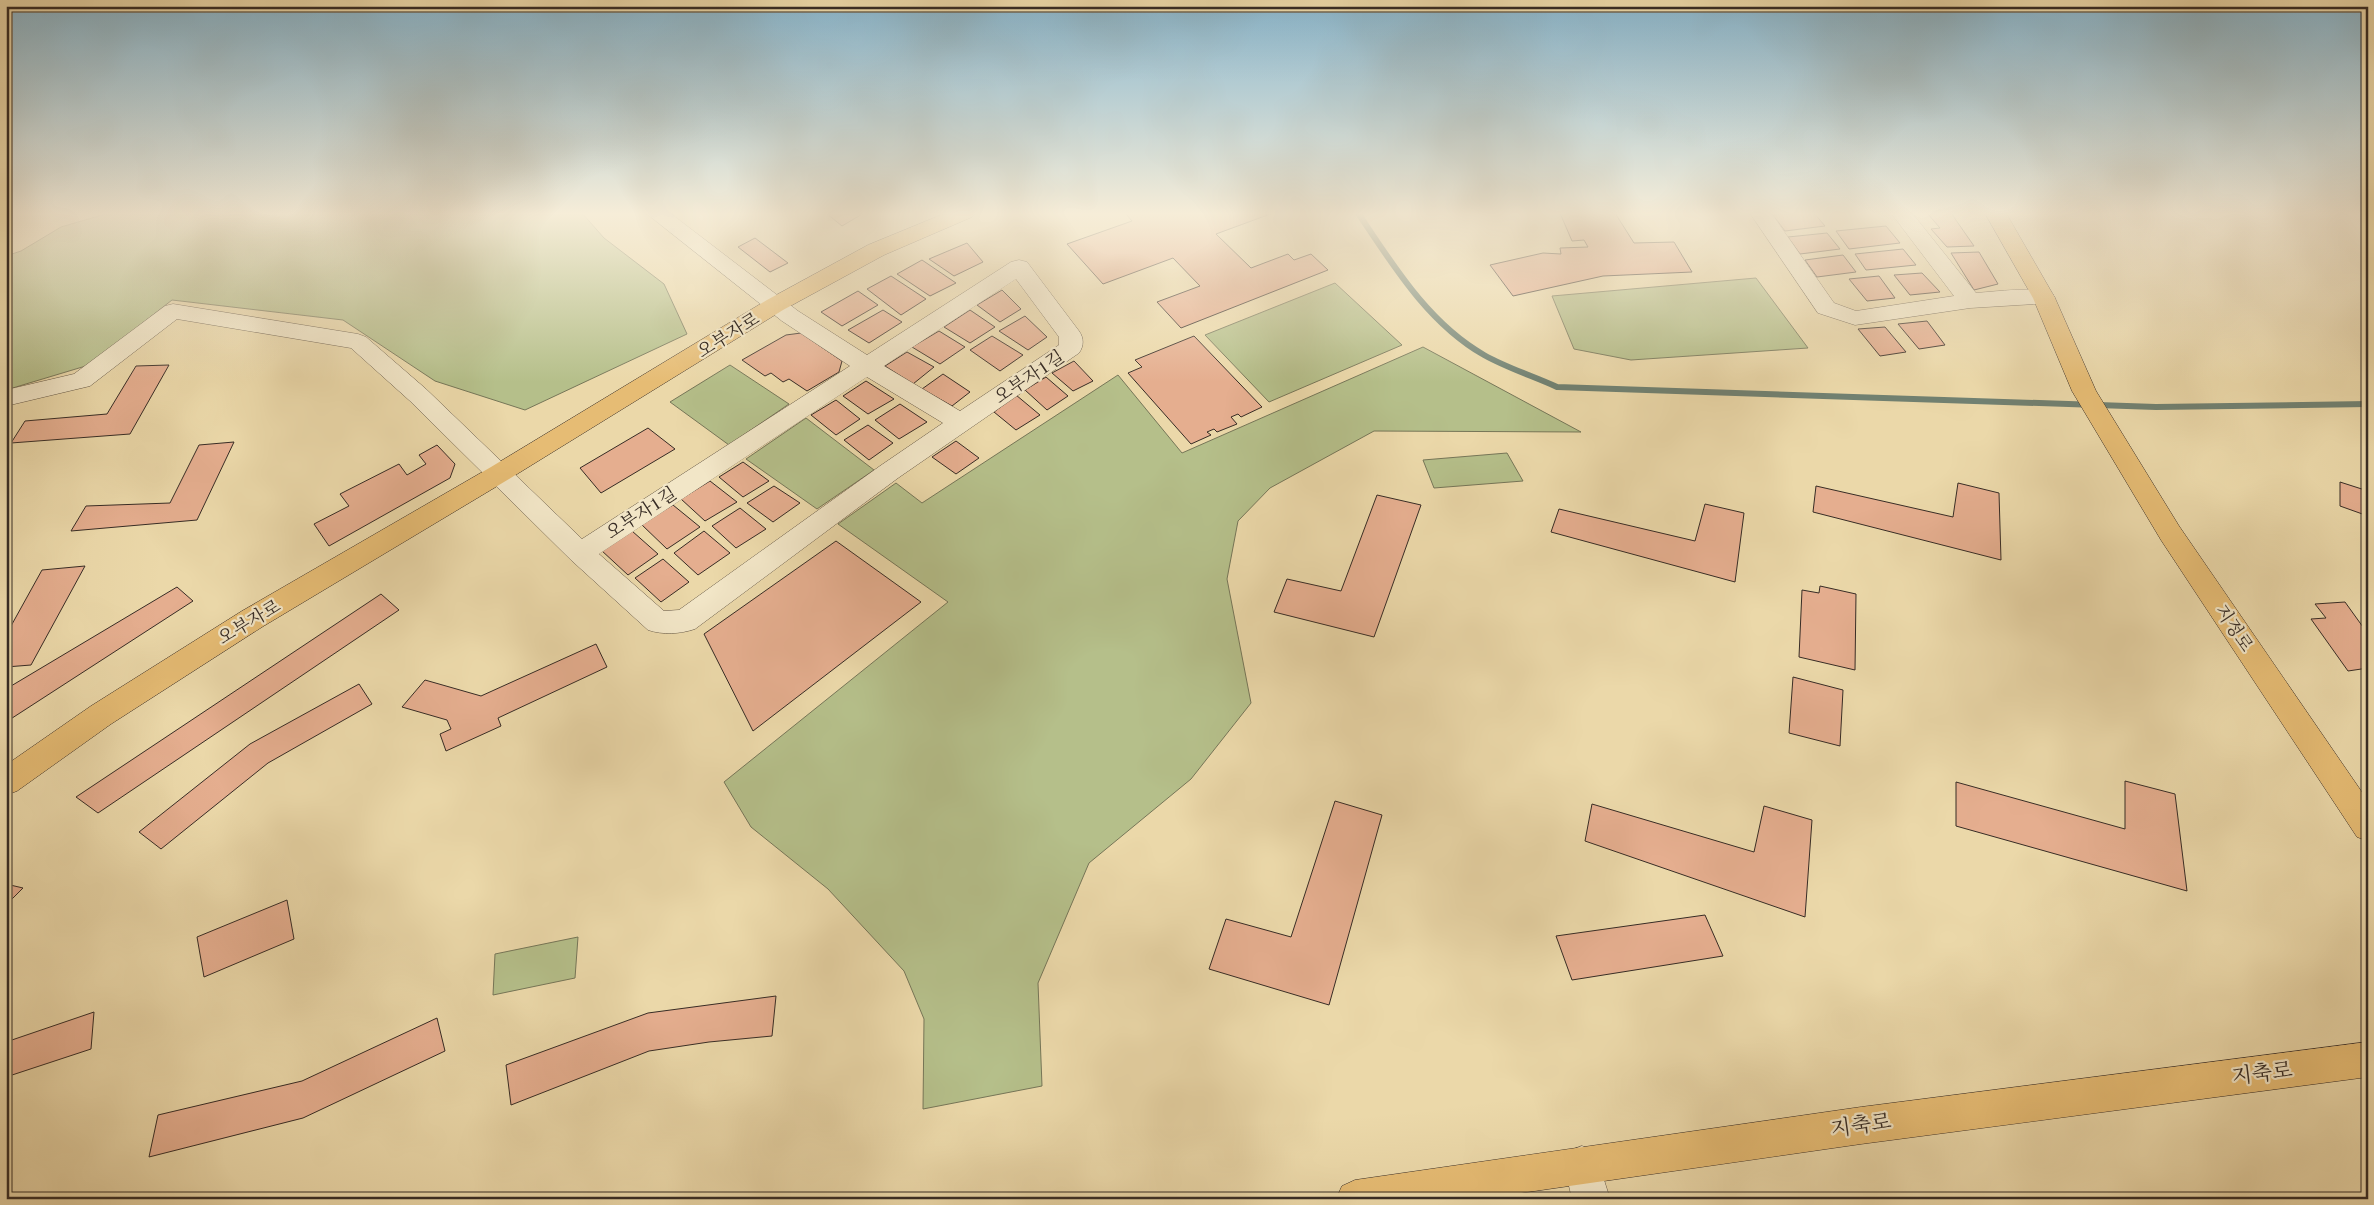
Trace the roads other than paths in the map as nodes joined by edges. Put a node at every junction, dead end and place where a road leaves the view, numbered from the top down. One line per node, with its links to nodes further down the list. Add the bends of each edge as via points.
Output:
1 (728, 269): 10 (street)
2 (841, 269): 10 (main road, 오부자로)
3 (1016, 269): 11 (street, 오부자1길)
4 (1021, 269): 13 (street, 오부자1길, via 1071,336 1071,348)
5 (1799, 269): 9 (street, via 1826,308 1855,318)
6 (1945, 269): 9 (street)
7 (2027, 269): 8 (main road)
8 (2044, 298): 9 (street); 17 (main road, 지정로, via 2084,391 2189,564)
9 (1970, 301)
10 (775, 306): 11 (street); 14 (main road, 오부자로)
11 (868, 366): 13 (street); 15 (street, 오부자1길)
12 (6, 398): 14 (street, via 82,380 173,311 358,342)
13 (961, 423): 15 (street, 오부자1길, via 685,621 658,622)
14 (500, 474): 15 (street, 오부자1길); 16 (main road, 오부자로, via 252,619 101,714)
15 (580, 553)
16 (6, 782)
17 (2368, 827)
18 (2368, 1059): 19 (main road, 지축로)
19 (1582, 1164): 20 (main road, 지축로); 21 (street)
20 (1355, 1199)
21 (1592, 1199)

